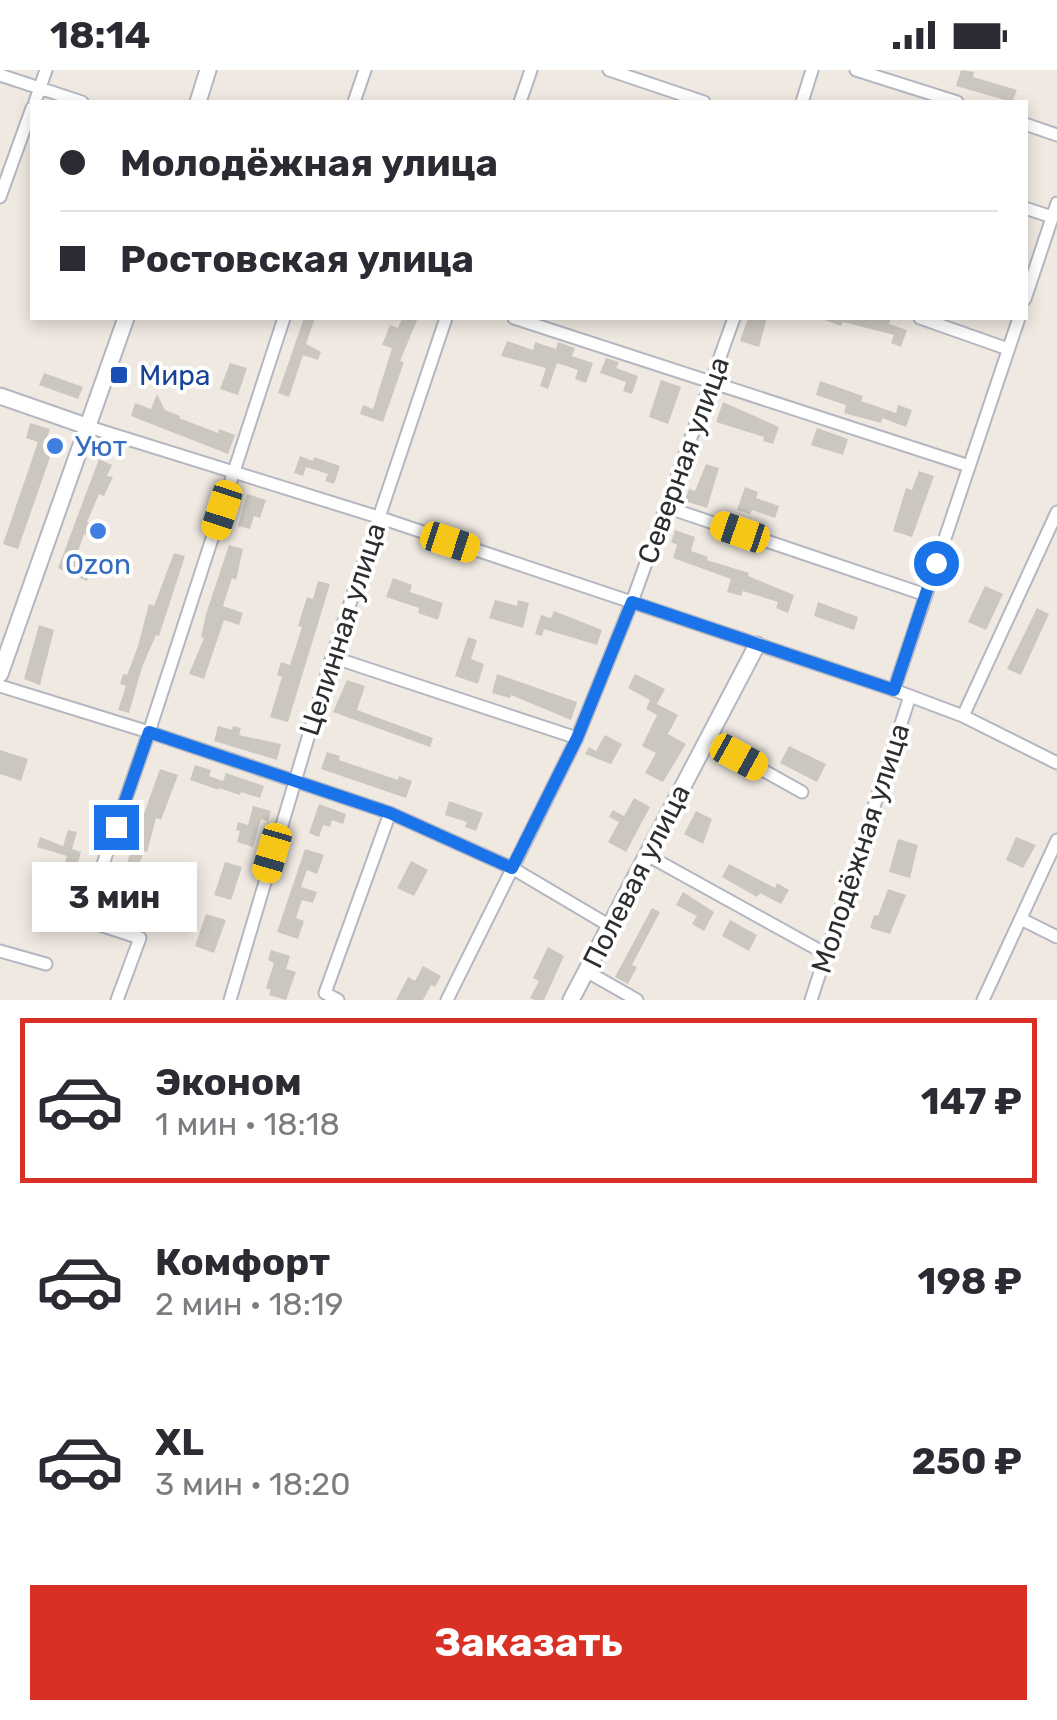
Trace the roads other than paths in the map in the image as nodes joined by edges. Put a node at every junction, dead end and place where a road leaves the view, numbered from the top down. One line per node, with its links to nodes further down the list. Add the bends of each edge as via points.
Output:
1 (46, 70): 9 (street)
2 (208, 70): 12 (street)
3 (365, 70): 13 (street)
4 (531, 70): 14 (street)
5 (608, 70): 15 (street)
6 (812, 70): 16 (street)
7 (856, 70): 17 (street)
8 (0, 75): 9 (street)
9 (40, 88): 10 (street); 11 (street)
10 (36, 100)
11 (76, 100)
12 (199, 100)
13 (355, 100)
14 (521, 100)
15 (698, 100)
16 (803, 100)
17 (951, 100)
18 (30, 116): 21 (street)
19 (1028, 125): 20 (street)
20 (1057, 134)
21 (0, 197)
22 (1057, 203): 24 (street)
23 (1028, 209): 24 (street)
24 (1052, 217): 25 (street)
25 (1028, 289)
26 (125, 320): 36 (street)
27 (283, 320): 38 (street)
28 (445, 320): 41 (street, Целинная улица)
29 (520, 320): 34 (street)
30 (733, 320): 34 (street, Северная улица)
31 (926, 320): 33 (street)
32 (1018, 320): 33 (street, Молодёжная улица)
33 (1008, 349): 37 (street, Молодёжная улица)
34 (712, 382): 37 (street); 39 (street, Северная улица)
35 (0, 396): 36 (street)
36 (89, 427): 38 (street); 46 (street)
37 (969, 466): 42 (street, Молодёжная улица)
38 (234, 474): 41 (street); 51 (street)
39 (666, 506): 42 (street); 43 (street, Северная улица)
40 (1057, 512): 50 (street)
41 (378, 518): 43 (street); 45 (street, Целинная улица)
42 (926, 595): 48 (street, Молодёжная улица)
43 (632, 602): 44 (street); 52 (street, Северная улица)
44 (757, 645): 48 (street); 53 (street, Полевая улица)
45 (332, 657): 52 (street); 55 (street, Целинная улица)
46 (0, 674)
47 (0, 686): 51 (street)
48 (894, 690): 49 (street)
49 (910, 696): 50 (street); 65 (street, Молодёжная улица)
50 (963, 716): 54 (street)
51 (149, 732): 55 (street); 68 (street, via 94,890 94,923 140,938)
52 (577, 738): 60 (street, Северная улица)
53 (707, 739): 56 (street); 59 (street, Полевая улица)
54 (1057, 763)
55 (294, 780): 57 (street); 69 (street, Целинная улица)
56 (802, 792)
57 (390, 813): 60 (street); 70 (street, via 325,993)
58 (1057, 840): 61 (street)
59 (648, 855): 62 (street, Полевая улица); 65 (street)
60 (512, 868): 62 (street); 71 (street, Северная улица)
61 (1021, 920): 63 (street); 75 (street)
62 (610, 926): 67 (street, Полевая улица)
63 (1057, 937)
64 (0, 950): 66 (street)
65 (826, 954): 74 (street, Молодёжная улица)
66 (46, 964)
67 (586, 971): 72 (street, Полевая улица); 73 (street)
68 (117, 1000)
69 (230, 1000)
70 (338, 1000)
71 (447, 1000)
72 (571, 1000)
73 (637, 1000)
74 (812, 1000)
75 (984, 1000)

